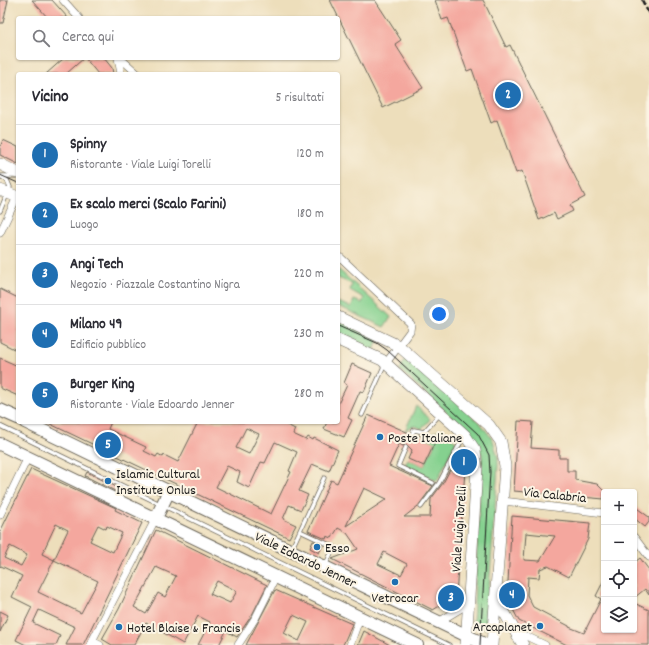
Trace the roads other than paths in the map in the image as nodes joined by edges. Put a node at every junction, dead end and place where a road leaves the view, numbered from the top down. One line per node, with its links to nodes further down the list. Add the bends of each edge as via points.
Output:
1 (63, 0): 2 (street)
2 (77, 16)
3 (119, 60): 5 (street)
4 (121, 60): 6 (street)
5 (121, 72)
6 (136, 72)
7 (0, 164): 8 (main road)
8 (16, 174)
9 (16, 175): 10 (lane)
10 (0, 176): 11 (lane, via 10,184)
11 (11, 195): 12 (lane); 13 (street)
12 (0, 211)
13 (0, 233)
14 (340, 257): 17 (street, via 411,324 410,331)
15 (340, 319): 17 (main road)
16 (340, 341): 18 (main road, Viale Luigi Torelli)
17 (399, 346): 18 (street); 33 (main road, via 496,433 504,457)
18 (386, 363): 20 (main road, Viale Luigi Torelli); 21 (lane)
19 (0, 410): 22 (main road)
20 (441, 413): 25 (lane, via 424,432 414,430); 26 (main road, Viale Luigi Torelli)
21 (362, 415)
22 (16, 417)
23 (0, 426): 34 (lane, Viale Edoardo Jenner)
24 (44, 426): 32 (main road, Viale Edoardo Jenner)
25 (412, 434)
26 (465, 435): 35 (lane, via 439,483); 46 (main road, Viale Luigi Torelli, via 476,457)
27 (0, 444): 29 (main road, Viale Edoardo Jenner)
28 (406, 447): 31 (lane, via 398,466)
29 (28, 458): 37 (street); 38 (main road, Viale Edoardo Jenner)
30 (324, 478): 39 (lane)
31 (433, 483)
32 (169, 491): 34 (main road); 41 (main road, Viale Edoardo Jenner)
33 (503, 501): 36 (street, Via Calabria); 45 (main road)
34 (162, 506): 38 (main road); 56 (lane, Viale Edoardo Jenner)
35 (421, 508)
36 (601, 513)
37 (0, 515)
38 (156, 518): 44 (main road, Viale Edoardo Jenner); 51 (street)
39 (300, 531): 41 (lane); 43 (lane, via 334,548)
40 (637, 541): 42 (street)
41 (291, 551): 43 (main road, Viale Edoardo Jenner)
42 (649, 557)
43 (324, 567): 48 (main road, Viale Edoardo Jenner)
44 (276, 577): 47 (main road, Viale Edoardo Jenner); 53 (street, via 256,617)
45 (496, 598): 49 (main road); 58 (main road)
46 (468, 604): 48 (street); 50 (main road, Viale Luigi Torelli)
47 (360, 617): 54 (street); 55 (main road, Viale Edoardo Jenner)
48 (437, 622): 50 (main road, Viale Edoardo Jenner)
49 (517, 634): 59 (main road); 60 (street)
50 (466, 641): 57 (main road, Viale Edoardo Jenner)
51 (91, 643): 52 (street)
52 (100, 645)
53 (238, 645)
54 (350, 645)
55 (417, 645)
56 (449, 645)
57 (486, 645)
58 (492, 645)
59 (523, 645)
60 (545, 645)

